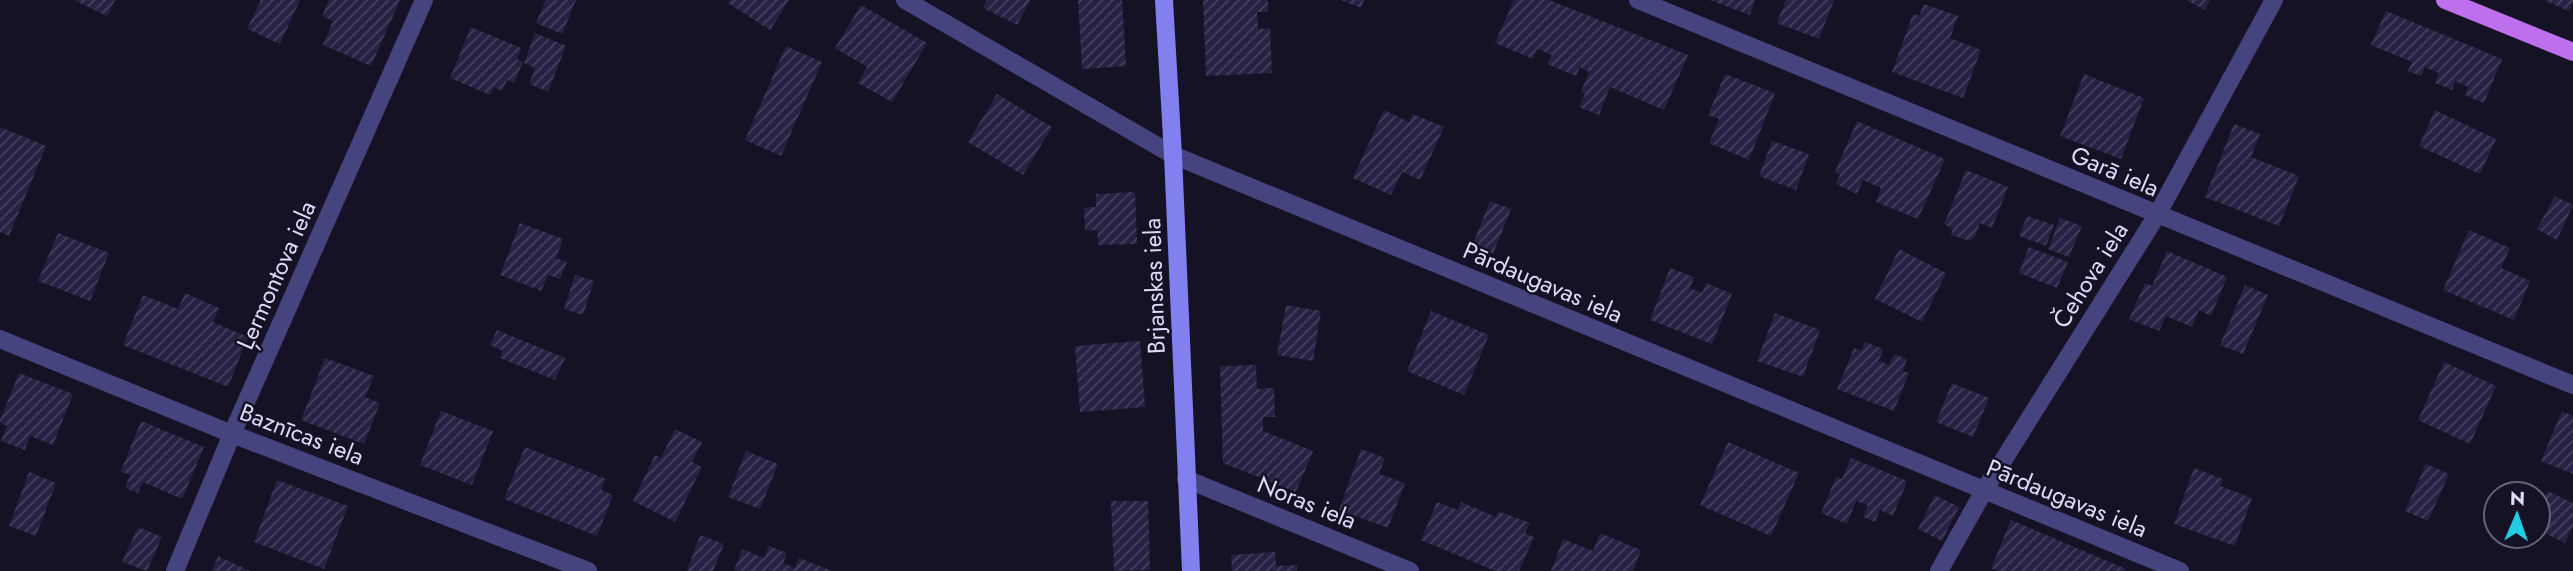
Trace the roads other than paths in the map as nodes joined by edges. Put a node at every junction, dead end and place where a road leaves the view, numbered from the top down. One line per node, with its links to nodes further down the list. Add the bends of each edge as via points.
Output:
1 (424, 0): 12 (street, Ļermontova iela)
2 (905, 0): 8 (street, Pārdaugavas iela)
3 (1164, 0): 8 (main road, Brjanskas iela)
4 (1638, 0): 9 (street, Garā iela)
5 (2273, 0): 9 (street, Čehova iela)
6 (2445, 0): 7 (main road)
7 (2573, 52)
8 (1173, 155): 13 (main road, Brjanskas iela); 14 (street, Pārdaugavas iela)
9 (2157, 215): 11 (street, Garā iela); 14 (street, Čehova iela)
10 (0, 339): 12 (street, Baznīcas iela)
11 (2573, 386)
12 (232, 434): 15 (street, Ļermontova iela); 16 (street, Baznīcas iela)
13 (1186, 479): 17 (main road, Brjanskas iela); 18 (street, Noras iela)
14 (1983, 491): 19 (street, Čehova iela); 20 (street, Pārdaugavas iela)
15 (175, 571)
16 (588, 571)
17 (1191, 571)
18 (1410, 571)
19 (1939, 571)
20 (2180, 571)

